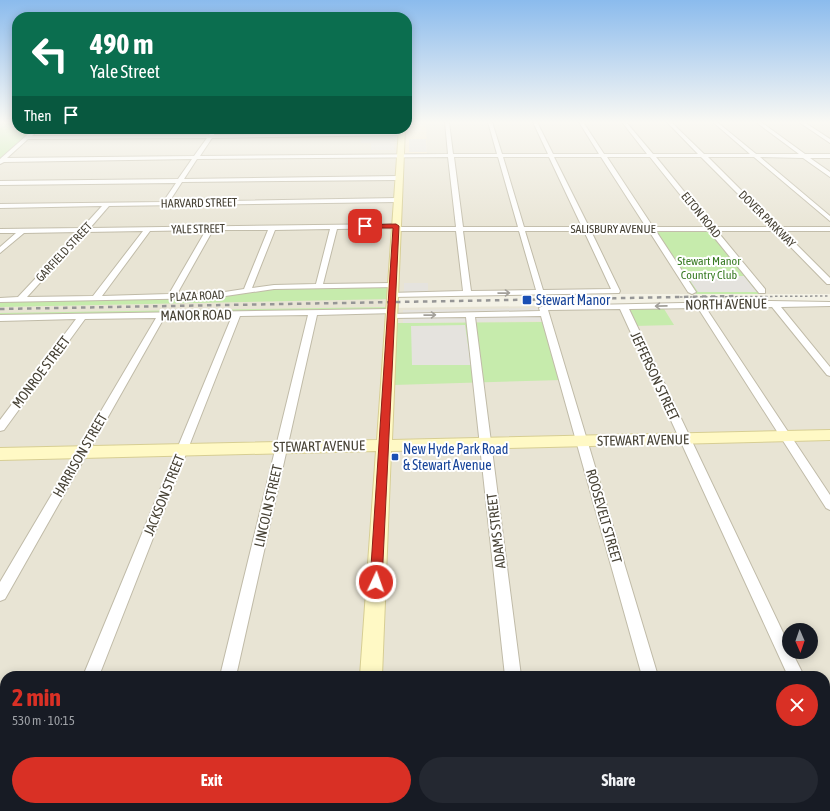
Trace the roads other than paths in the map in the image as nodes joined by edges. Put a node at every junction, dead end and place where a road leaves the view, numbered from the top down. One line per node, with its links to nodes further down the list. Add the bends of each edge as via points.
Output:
1 (194, 160): 13 (street)
2 (401, 160): 12 (main road)
3 (452, 160): 25 (street)
4 (501, 160): 26 (street)
5 (553, 160): 27 (street)
6 (606, 160): 28 (street)
7 (656, 160): 29 (street, ELTON ROAD)
8 (707, 160): 30 (street, DOVER PARKWAY)
9 (760, 160): 19 (street)
10 (809, 160): 11 (street)
11 (830, 175)
12 (399, 178): 13 (street); 15 (main road)
13 (180, 181): 14 (street); 16 (street)
14 (0, 183)
15 (398, 200): 16 (street, HARVARD STREET); 23 (main road)
16 (165, 203): 17 (street, HARVARD STREET)
17 (108, 204): 18 (street, HARVARD STREET); 32 (street, GARFIELD STREET)
18 (0, 206)
19 (830, 219)
20 (334, 227): 22 (street, YALE STREET); 23 (street, YALE STREET); 37 (street)
21 (210, 228): 22 (street, YALE STREET); 24 (street, YALE STREET); 44 (street)
22 (272, 228): 39 (street)
23 (396, 228): 25 (street, SALISBURY AVENUE); 38 (main road)
24 (148, 229): 32 (street, YALE STREET); 45 (street)
25 (460, 229): 26 (street, SALISBURY AVENUE); 43 (street)
26 (521, 229): 27 (street, SALISBURY AVENUE); 41 (street)
27 (586, 229): 28 (street, SALISBURY AVENUE); 41 (street, PLAZA ROAD, via 616,291)
28 (651, 229): 29 (street, SALISBURY AVENUE); 42 (street)
29 (712, 229): 30 (street, SALISBURY AVENUE); 40 (street, ELTON ROAD)
30 (777, 229): 31 (street, SALISBURY AVENUE); 36 (street, DOVER PARKWAY)
31 (830, 229)
32 (85, 230): 33 (street, YALE STREET); 47 (street, GARFIELD STREET)
33 (22, 231): 34 (street, YALE STREET); 35 (street)
34 (0, 232)
35 (0, 251)
36 (830, 282)
37 (319, 286): 38 (street, PLAZA ROAD); 39 (street, PLAZA ROAD, via 274,287)
38 (392, 290): 43 (street, PLAZA ROAD); 55 (main road)
39 (247, 291): 44 (street, PLAZA ROAD, via 216,296)
40 (762, 291)
41 (540, 292): 43 (street, PLAZA ROAD, one-way to 41)
42 (692, 292)
43 (467, 293)
44 (171, 297): 45 (street, PLAZA ROAD)
45 (95, 299): 47 (street, PLAZA ROAD)
46 (0, 300): 47 (street, PLAZA ROAD)
47 (20, 300)
48 (773, 304): 49 (street, NORTH AVENUE); 50 (street, NORTH AVENUE); 60 (street)
49 (830, 304)
50 (700, 305): 51 (street, NORTH AVENUE, one-way to 51); 63 (street)
51 (622, 306): 53 (street, MANOR ROAD, via 543,308); 64 (street, JEFFERSON STREET)
52 (313, 313): 54 (street, MANOR ROAD); 55 (street, MANOR ROAD); 68 (street, LINCOLN STREET)
53 (544, 313): 56 (street, MANOR ROAD); 65 (street, ROOSEVELT STREET)
54 (237, 314): 57 (street, MANOR ROAD); 69 (street, JACKSON STREET)
55 (391, 314): 56 (street, MANOR ROAD, one-way to 56); 67 (main road)
56 (470, 314): 66 (street, ADAMS STREET)
57 (161, 316): 58 (street, MANOR ROAD); 70 (street, HARRISON STREET)
58 (82, 317): 59 (street, MANOR ROAD); 61 (street, MONROE STREET)
59 (1, 320)
60 (830, 373)
61 (0, 427)
62 (830, 435): 63 (main road, STEWART AVENUE)
63 (785, 436): 64 (main road, STEWART AVENUE); 72 (street)
64 (684, 439): 65 (main road, STEWART AVENUE); 79 (street, JEFFERSON STREET)
65 (582, 441): 66 (main road, STEWART AVENUE); 78 (street, ROOSEVELT STREET)
66 (486, 443): 67 (main road, STEWART AVENUE); 77 (street, ADAMS STREET)
67 (384, 445): 68 (main road, STEWART AVENUE); 76 (main road)
68 (281, 447): 69 (main road, STEWART AVENUE); 75 (street, LINCOLN STREET)
69 (182, 450): 70 (main road, STEWART AVENUE); 74 (street, JACKSON STREET)
70 (82, 452): 71 (main road, STEWART AVENUE); 73 (street, HARRISON STREET)
71 (0, 454)
72 (830, 505)
73 (0, 595)
74 (93, 671)
75 (229, 671)
76 (371, 671)
77 (512, 671)
78 (649, 671)
79 (794, 671)

